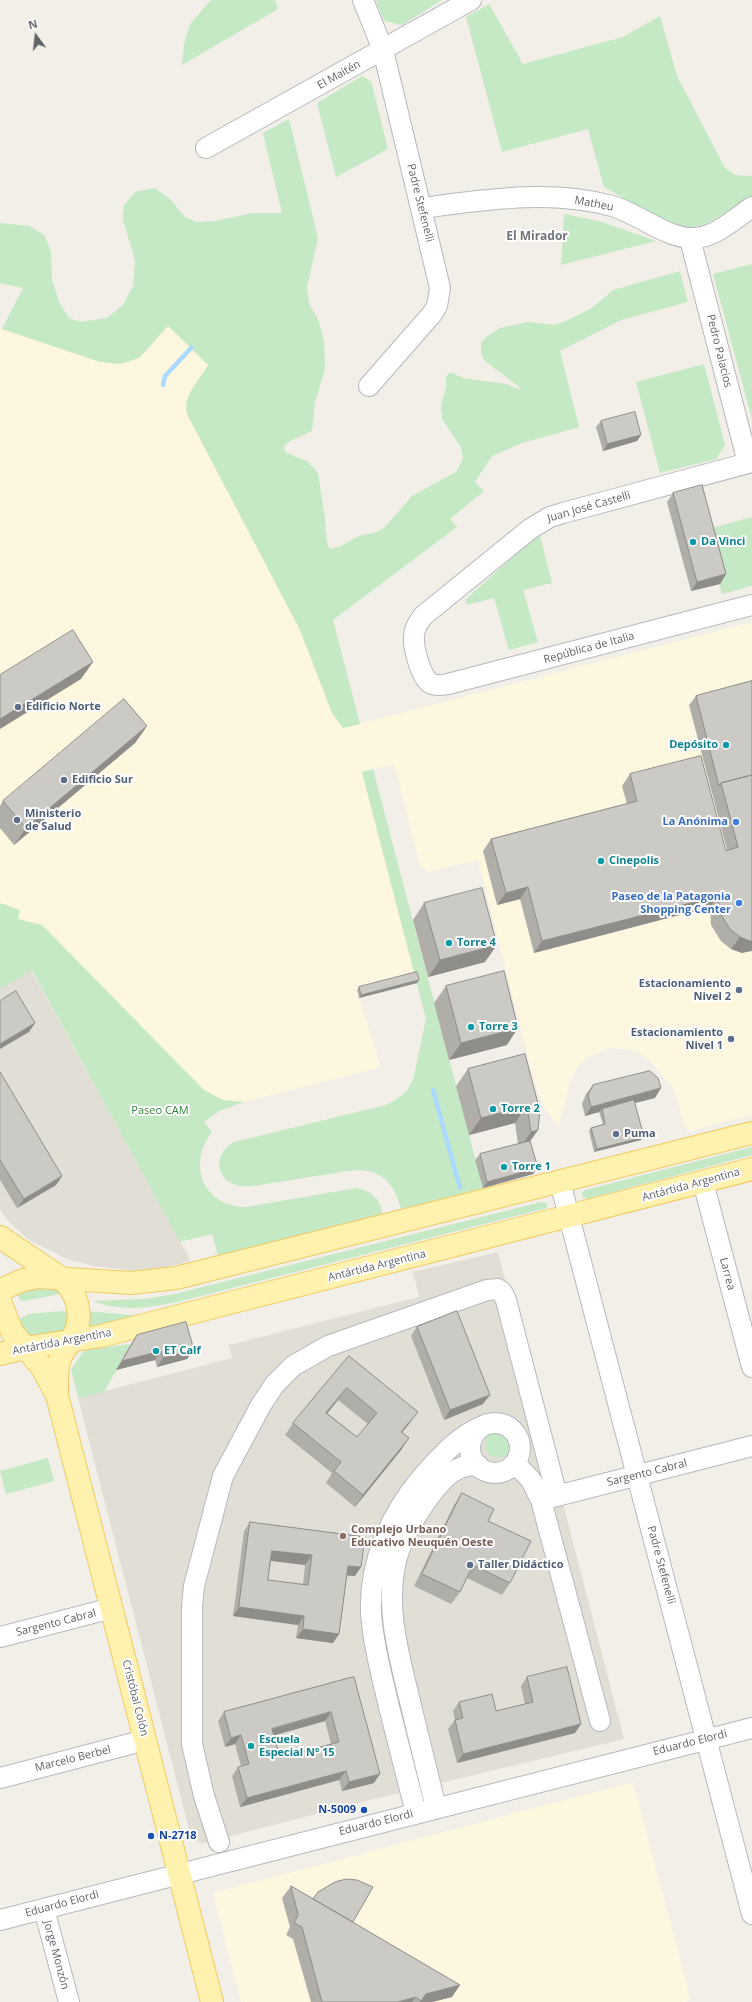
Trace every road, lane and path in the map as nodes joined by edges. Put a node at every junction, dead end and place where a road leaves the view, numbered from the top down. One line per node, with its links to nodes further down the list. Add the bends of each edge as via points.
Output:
1 (363, 0): 3 (street, Padre Stefenelli)
2 (471, 0): 3 (street, El Maitén)
3 (383, 50): 4 (street, El Maitén); 6 (street, Padre Stefenelli)
4 (206, 148)
5 (752, 207): 7 (street, Matheu, via 712,234)
6 (421, 208): 7 (street, Matheu, via 505,198 535,197 589,201 614,207 672,234); 8 (street, Padre Stefenelli, via 438,278 440,292 437,306)
7 (690, 238): 9 (street, Pedro Palacios)
8 (369, 386)
9 (750, 462): 11 (street, Juan José Castelli, via 550,517 530,529 423,616 415,628 414,643 421,670)
10 (752, 605): 11 (street, República de Italia, via 448,684 432,684)
11 (427, 681)
12 (752, 1133): 14 (main road)
13 (752, 1169): 15 (main road, Antártida Argentina)
14 (560, 1182): 16 (street, Padre Stefenelli); 18 (main road, via 176,1278 131,1283)
15 (703, 1182): 16 (main road, Antártida Argentina); 24 (street, Larrea)
16 (569, 1217): 21 (main road, Antártida Argentina, via 96,1337); 30 (street, Padre Stefenelli)
17 (0, 1237): 18 (main road, Cristóbal Colón)
18 (61, 1278): 19 (main road, via 23,1280); 21 (main road, Cristóbal Colón, via 74,1292 78,1306 77,1328)
19 (0, 1290)
20 (0, 1301): 22 (main road, Cristóbal Colón, via 12,1332)
21 (71, 1341): 22 (main road, Antártida Argentina); 25 (main road, Cristóbal Colón, via 59,1363)
22 (25, 1348): 23 (main road, Antártida Argentina); 25 (main road, Cristóbal Colón, via 41,1366)
23 (0, 1354)
24 (752, 1367)
25 (57, 1395): 33 (main road, Cristóbal Colón)
26 (486, 1425): 28 (street, via 501,1424 515,1432 520,1448); 29 (street, via 476,1433 471,1444 471,1452); 32 (street, via 465,1434 420,1480 396,1515)
27 (752, 1446): 30 (street, Sargento Cabral)
28 (515, 1463): 29 (street, via 509,1469 494,1473); 31 (street)
29 (479, 1466): 32 (street, via 462,1466 449,1474)
30 (637, 1476): 31 (street, Sargento Cabral); 39 (street, Padre Stefenelli)
31 (549, 1498): 37 (street); 44 (street, via 506,1300 498,1289 487,1290 328,1346 305,1358 283,1375 261,1405 223,1476 192,1595 192,1744 204,1796)
32 (388, 1556): 35 (street, via 393,1580 392,1600); 36 (street, via 374,1573 371,1612)
33 (112, 1608): 34 (street, Sargento Cabral); 40 (main road, Cristóbal Colón)
34 (0, 1637)
35 (401, 1663): 36 (street); 42 (street)
36 (380, 1667): 43 (street)
37 (600, 1721)
38 (752, 1728): 39 (street, Eduardo Elordi)
39 (706, 1739): 42 (street, Eduardo Elordi); 47 (street, Padre Stefenelli)
40 (145, 1740): 41 (street, Marcelo Berbel); 45 (main road, Cristóbal Colón)
41 (0, 1778)
42 (436, 1808): 43 (street, Eduardo Elordi)
43 (416, 1813): 45 (street, Eduardo Elordi)
44 (219, 1842)
45 (179, 1873): 46 (street, Eduardo Elordi); 50 (main road, Cristóbal Colón)
46 (44, 1909): 48 (street, Eduardo Elordi); 49 (street, Jorge Monzón)
47 (752, 1914)
48 (0, 1920)
49 (69, 2002)
50 (212, 2002)

